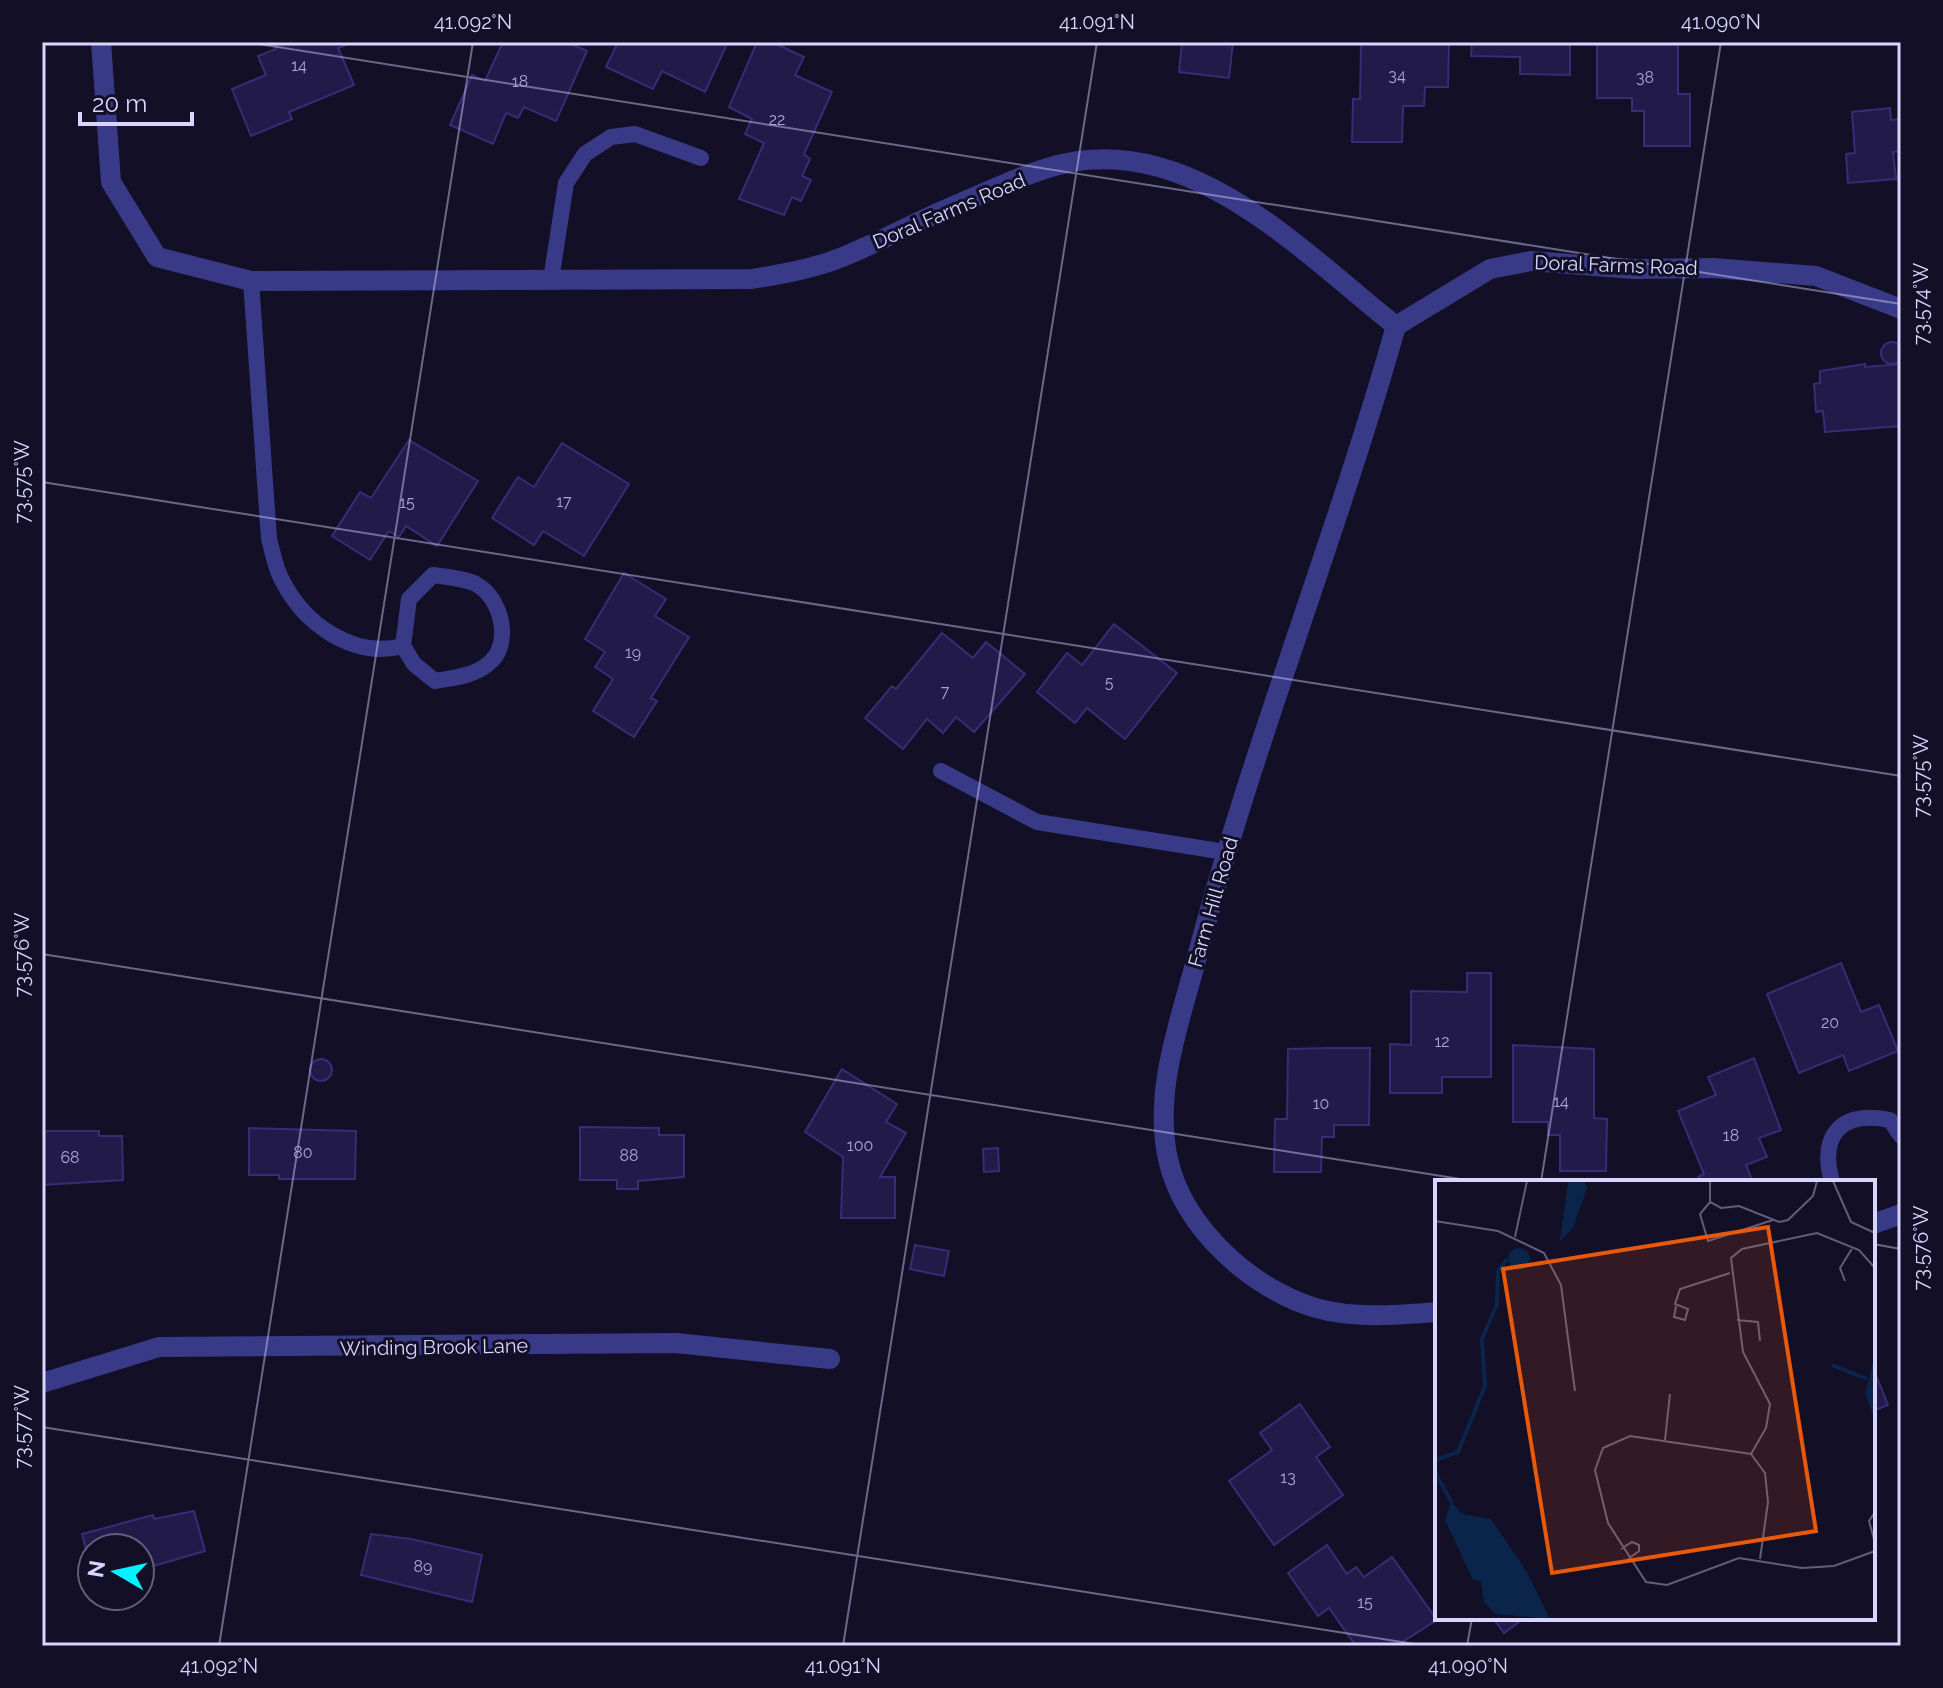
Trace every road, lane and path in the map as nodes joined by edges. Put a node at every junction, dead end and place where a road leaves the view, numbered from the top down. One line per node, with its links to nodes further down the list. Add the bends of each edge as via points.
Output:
1 (101, 42): 4 (street, Doral Farms Road, via 111,182 157,257)
2 (701, 158): 3 (lane, via 635,134 611,137 585,154 566,183)
3 (551, 280): 4 (street, Doral Farms Road); 6 (street, Doral Farms Road, via 752,279 801,271 1059,165 1107,160 1147,163 1222,193)
4 (251, 281): 7 (lane, via 269,539 281,579 299,606 335,638 363,648)
5 (1901, 309): 6 (street, Doral Farms Road, via 1816,276 1531,261 1490,269)
6 (1396, 326): 9 (street, Farm Hill Road, via 1364,438)
7 (403, 646): 7 (lane, via 414,664 435,681 468,675 490,663 501,643 497,608 476,584 433,575 409,599)
8 (941, 771): 9 (lane, via 1037,822)
9 (1225, 852): 14 (street, Farm Hill Road, via 1169,1066 1164,1108 1168,1160 1190,1212 1216,1243 1282,1296 1345,1313)
10 (1901, 1136): 11 (lane, via 1890,1120 1852,1118 1831,1137 1826,1158)
11 (1832, 1180)
12 (1901, 1214): 13 (street)
13 (1875, 1223)
14 (1435, 1312)
15 (830, 1359): 16 (street, Winding Brook Lane, via 676,1343 159,1347)
16 (42, 1383)

